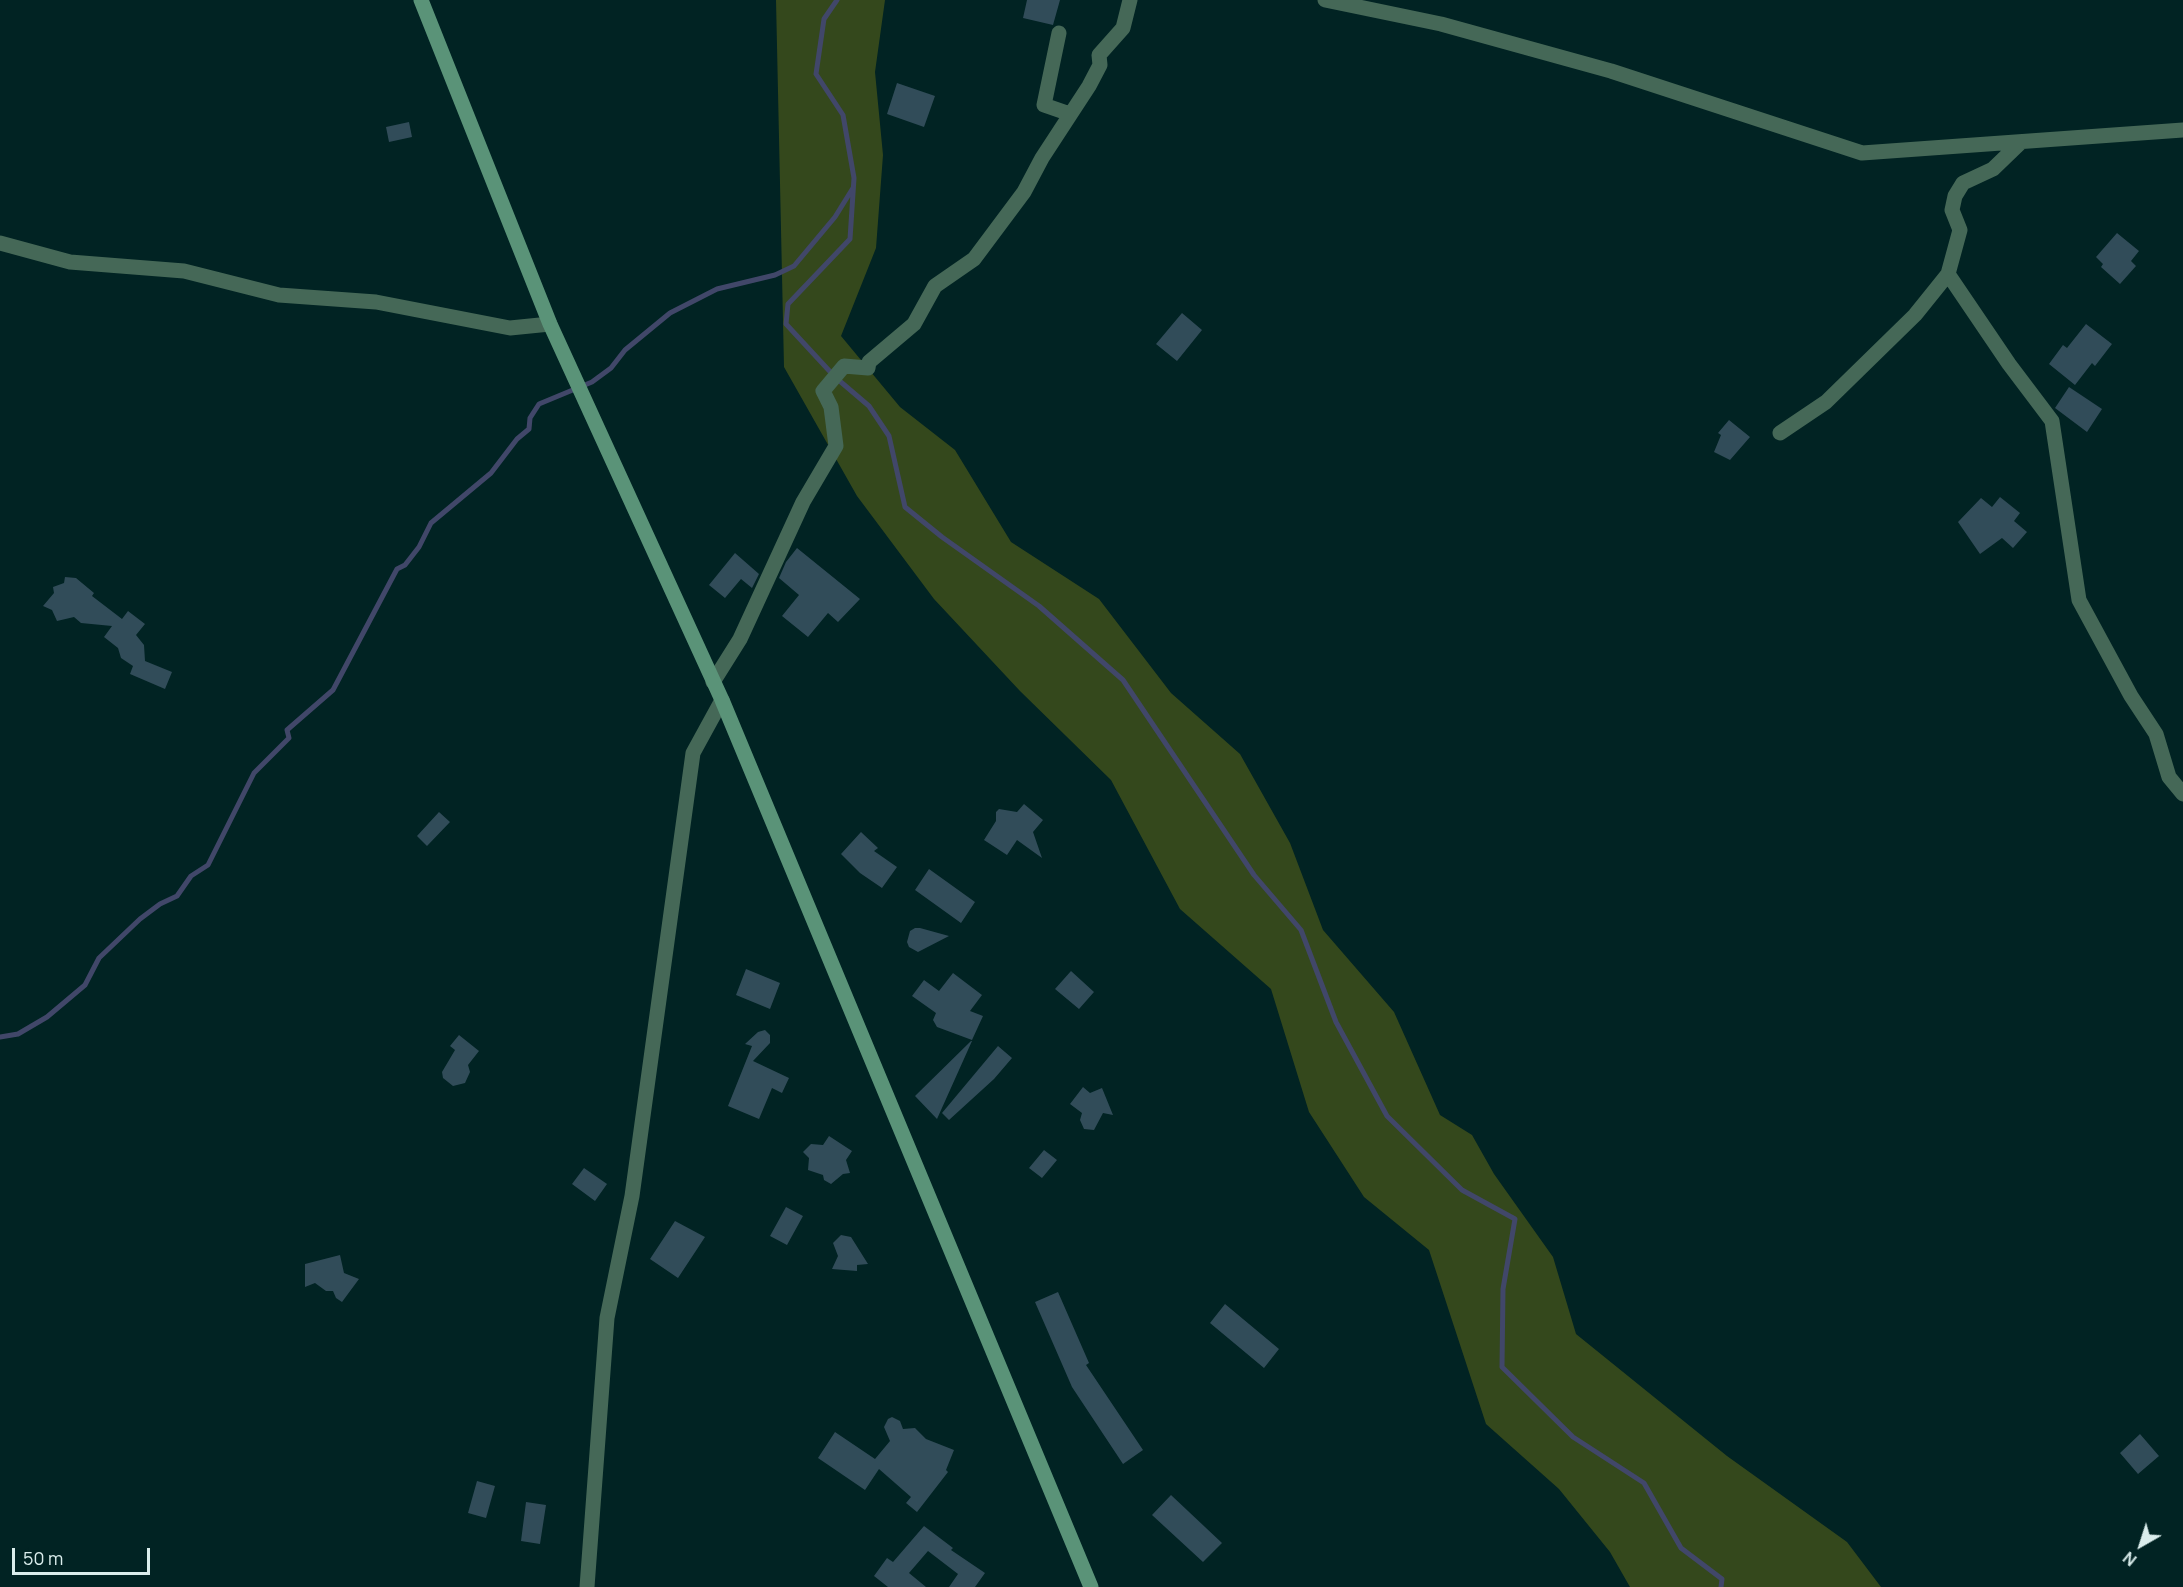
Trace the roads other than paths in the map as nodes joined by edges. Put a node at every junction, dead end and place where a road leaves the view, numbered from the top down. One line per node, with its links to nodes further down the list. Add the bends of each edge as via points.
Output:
1 (421, 0): 10 (main road)
2 (1130, 0): 5 (street, via 1123,28 1100,55 1100,65)
3 (1325, 0): 7 (street, via 1441,24 1611,71 1862,153)
4 (1059, 33): 5 (street, via 1044,105)
5 (1071, 114): 12 (street, via 1024,192 974,259 935,286 914,324 869,362 868,368 844,366 823,391 831,407 836,446 803,502 740,639)
6 (2183, 130): 7 (street)
7 (2021, 141): 9 (street, via 1993,169 1963,183 1955,196 1952,210 1960,230)
8 (0, 243): 10 (street, via 70,262 184,271 279,295 376,302 510,328)
9 (1948, 274): 11 (street, via 1915,315 1826,402); 14 (street, via 2052,421 2079,600 2156,734 2169,777)
10 (550, 324): 12 (main road)
11 (1779, 433)
12 (713, 682): 13 (main road)
13 (722, 700): 15 (street, via 693,753 632,1196 607,1318); 16 (main road)
14 (2183, 794)
15 (587, 1587)
16 (1091, 1587)

